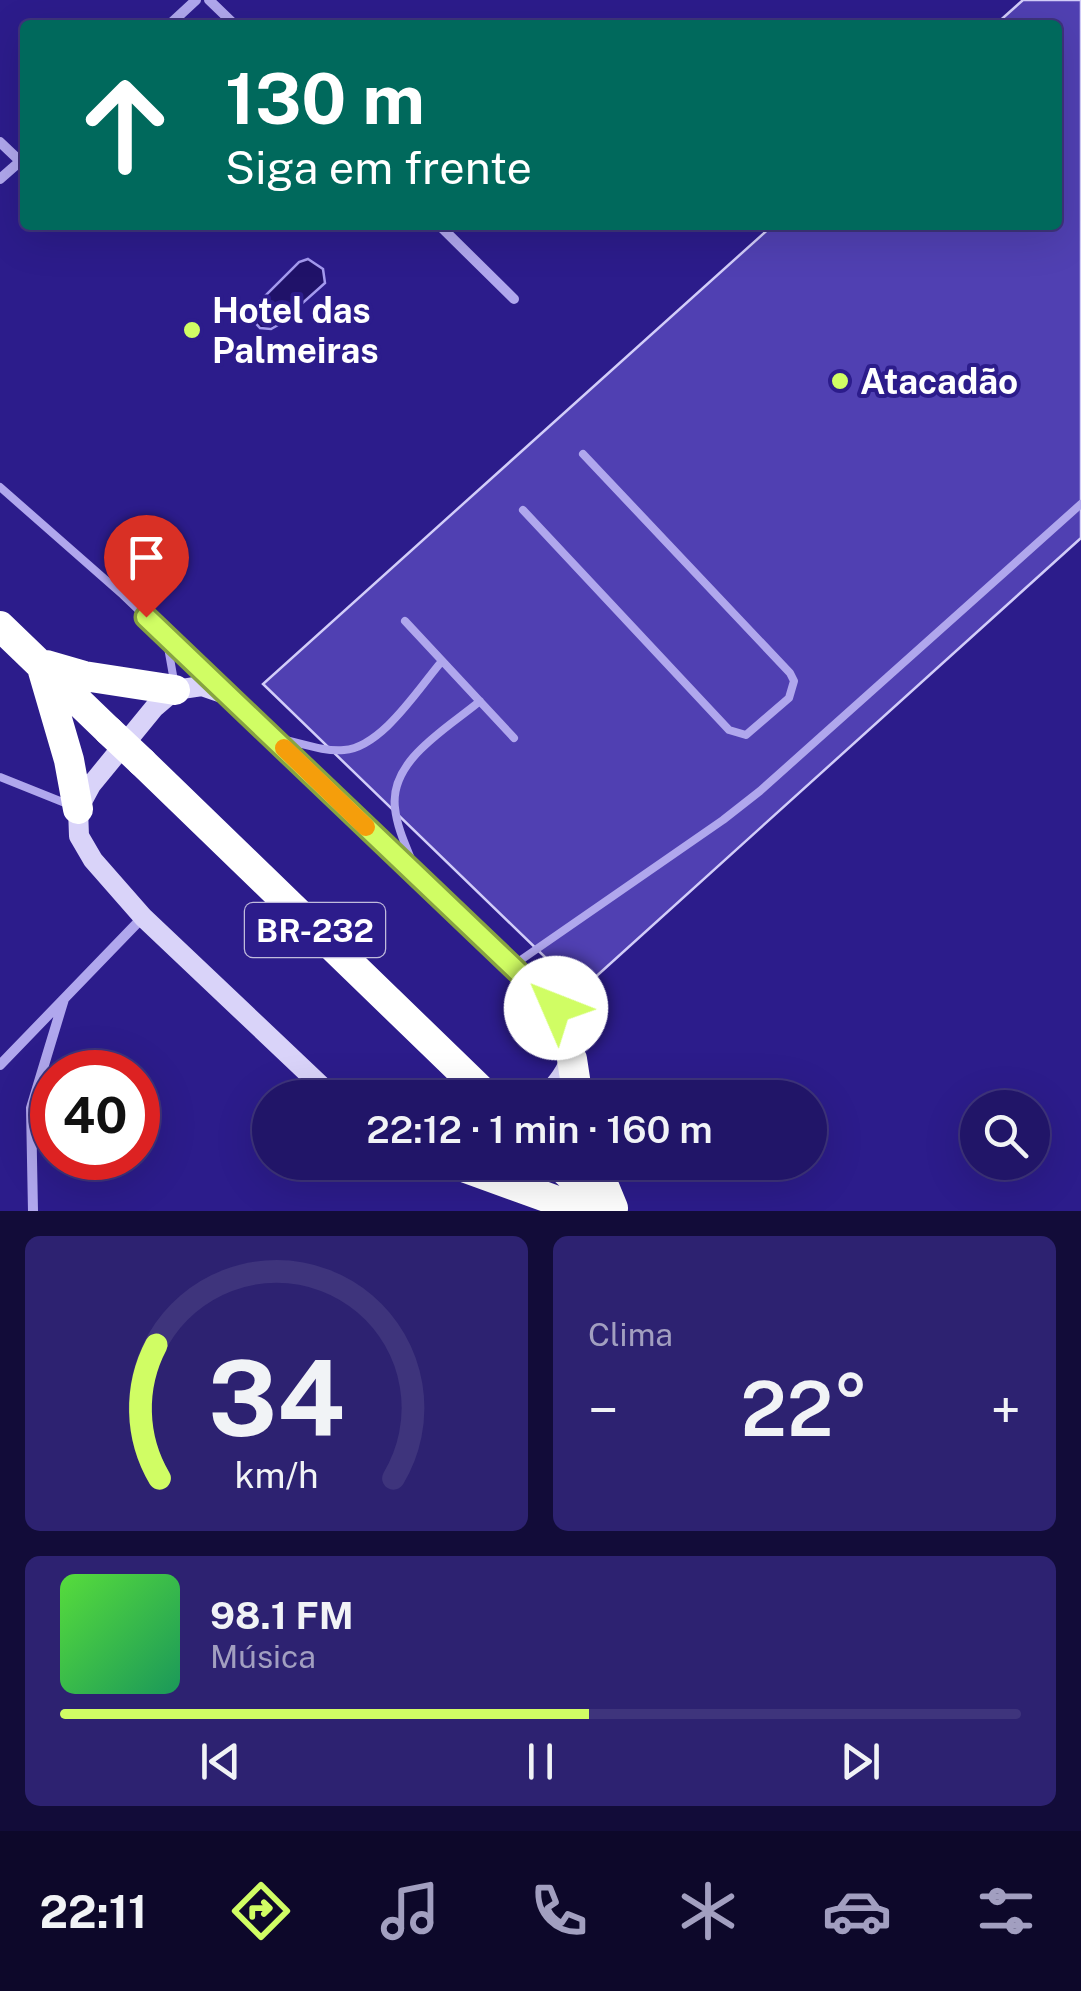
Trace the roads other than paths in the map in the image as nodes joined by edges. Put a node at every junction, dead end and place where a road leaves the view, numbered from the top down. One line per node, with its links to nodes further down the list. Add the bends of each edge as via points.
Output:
1 (196, 0): 3 (street)
2 (209, 0): 4 (street)
3 (174, 20)
4 (229, 20)
5 (0, 142): 6 (street)
6 (20, 157)
7 (20, 161): 8 (street)
8 (0, 179)
9 (444, 230): 10 (street)
10 (514, 298)
11 (583, 454): 14 (lane, via 790,674 789,698 746,735 729,730)
12 (0, 487): 17 (lane)
13 (1081, 504): 29 (lane, via 760,790)
14 (523, 510)
15 (405, 621): 18 (lane)
16 (0, 626): 19 (highway, BR-232)
17 (166, 636): 20 (lane); 21 (lane)
18 (442, 660): 22 (lane); 23 (lane, via 364,746 342,750)
19 (40, 664): 20 (highway); 26 (highway); 34 (highway, BR-232, bridge)
20 (175, 690): 21 (street, via 202,686); 26 (street)
21 (228, 695): 23 (street)
22 (480, 701): 24 (lane); 27 (lane, via 412,757 398,782 394,805)
23 (271, 736): 27 (street)
24 (514, 738)
25 (0, 777): 26 (lane)
26 (78, 809): 28 (street, via 79,836 93,860)
27 (417, 875): 29 (street)
28 (144, 918): 30 (street); 33 (street)
29 (512, 966): 31 (street, via 556,1008 571,1032)
30 (64, 1000): 32 (street); 40 (street, via 32,1108)
31 (572, 1059): 35 (street); 36 (highway)
32 (0, 1065)
33 (315, 1080)
34 (469, 1080)
35 (560, 1080)
36 (575, 1080)
37 (505, 1180): 41 (highway)
38 (576, 1180): 42 (highway)
39 (600, 1180): 42 (highway)
40 (33, 1211)
41 (585, 1211)
42 (611, 1211)

